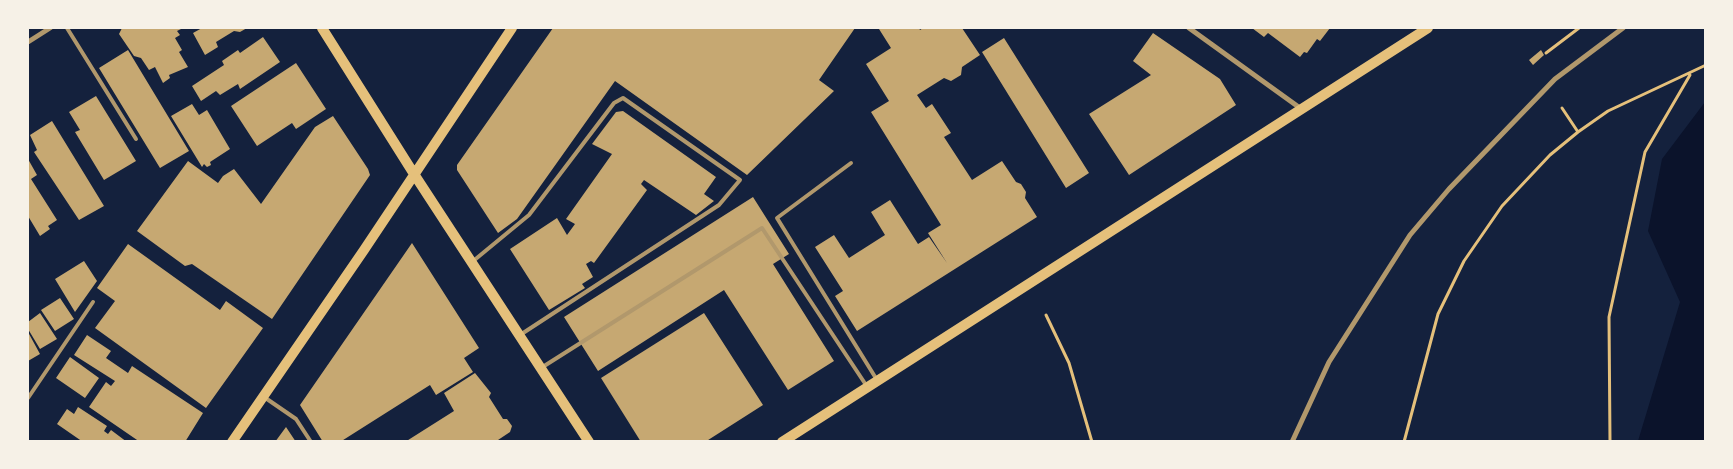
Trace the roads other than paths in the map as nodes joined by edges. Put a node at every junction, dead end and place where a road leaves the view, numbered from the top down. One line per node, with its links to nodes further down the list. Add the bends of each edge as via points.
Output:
1 (50, 28): 8 (street)
2 (67, 28): 10 (lane)
3 (322, 28): 12 (main road)
4 (512, 28): 12 (main road)
5 (1189, 28): 9 (street)
6 (1428, 28): 9 (main road)
7 (1623, 28): 25 (street, via 1555,79 1449,189 1410,235 1329,362)
8 (28, 42)
9 (1300, 108): 17 (main road)
10 (136, 139)
11 (851, 163): 17 (lane, via 777,218)
12 (414, 174): 13 (main road); 19 (main road)
13 (472, 262): 15 (main road); 15 (lane, via 529,215 614,103 623,98 740,180 713,209)
14 (93, 302): 20 (lane)
15 (520, 335): 16 (main road)
16 (541, 368): 18 (lane, via 762,228); 23 (main road)
17 (877, 380): 18 (main road)
18 (867, 387): 24 (main road)
19 (263, 396): 21 (main road); 22 (lane, via 296,419)
20 (28, 398)
21 (232, 442)
22 (311, 442)
23 (589, 442)
24 (782, 442)
25 (1292, 442)

